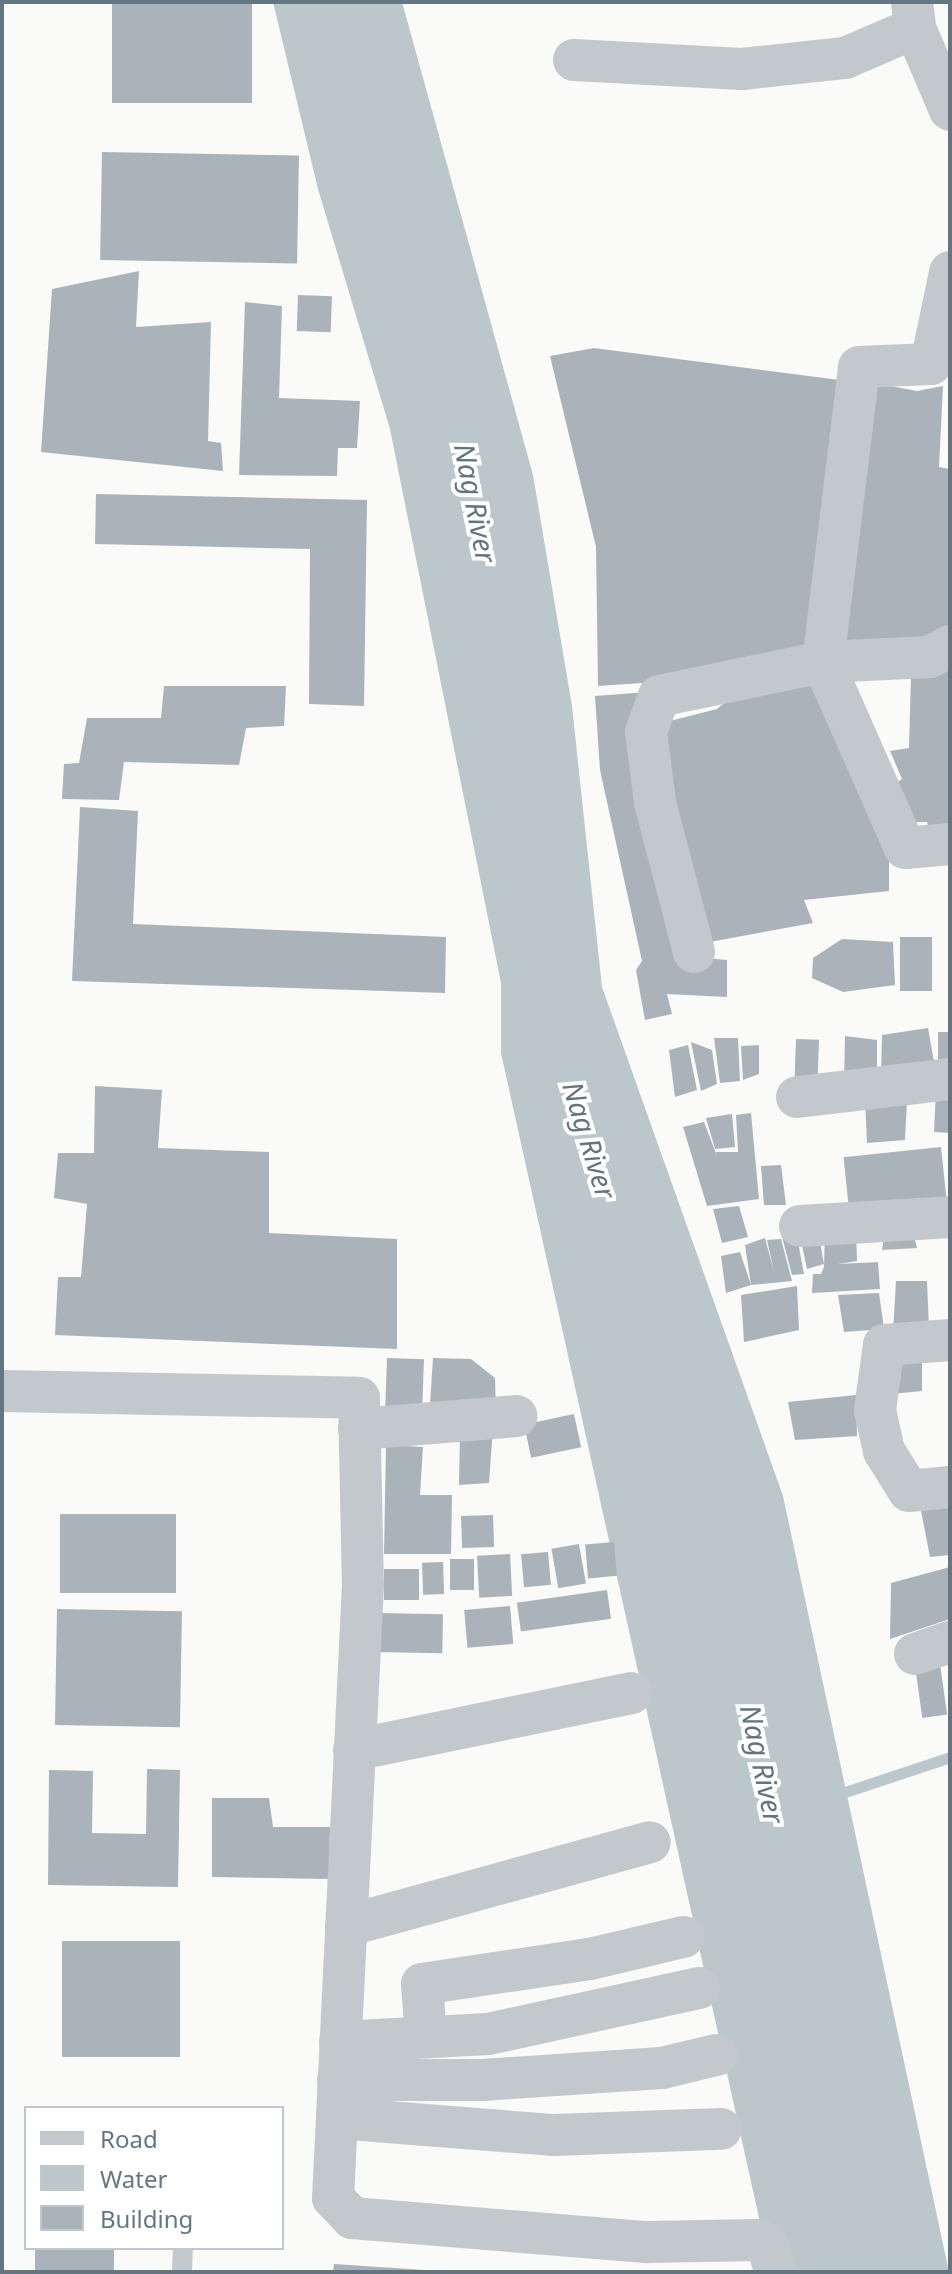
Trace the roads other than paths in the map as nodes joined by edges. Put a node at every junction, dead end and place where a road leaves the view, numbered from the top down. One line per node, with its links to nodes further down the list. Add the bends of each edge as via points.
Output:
1 (913, 15): 2 (street, via 845,58 742,69); 3 (street)
2 (574, 60)
3 (950, 110)
4 (950, 272): 6 (street, via 931,364 859,367)
5 (950, 646): 6 (street, via 930,657)
6 (823, 662): 7 (street, via 905,848); 8 (street, via 659,696 646,732 655,802)
7 (950, 844)
8 (694, 952)
9 (950, 1079): 10 (street)
10 (797, 1097)
11 (950, 1217): 12 (street)
12 (800, 1226)
13 (950, 1340): 17 (street, via 884,1345 875,1410 884,1451 909,1491)
14 (2, 1391): 16 (street, via 359,1398)
15 (516, 1416): 16 (street)
16 (359, 1429): 19 (street, via 363,1585)
17 (950, 1487)
18 (631, 1693): 19 (street)
19 (354, 1750): 21 (street)
20 (650, 1842): 21 (street)
21 (346, 1926): 26 (street)
22 (683, 1937): 24 (street, via 590,1959 422,1984)
23 (699, 1988): 24 (street, via 488,2034)
24 (426, 2036): 26 (street)
25 (716, 2055): 26 (street, via 662,2068 482,2080)
26 (339, 2080): 27 (street, via 554,2135); 30 (street, via 333,2198 352,2218 646,2242 759,2240 768,2247)
27 (721, 2129)
28 (183, 2250): 29 (lane)
29 (182, 2272)
30 (775, 2272)

